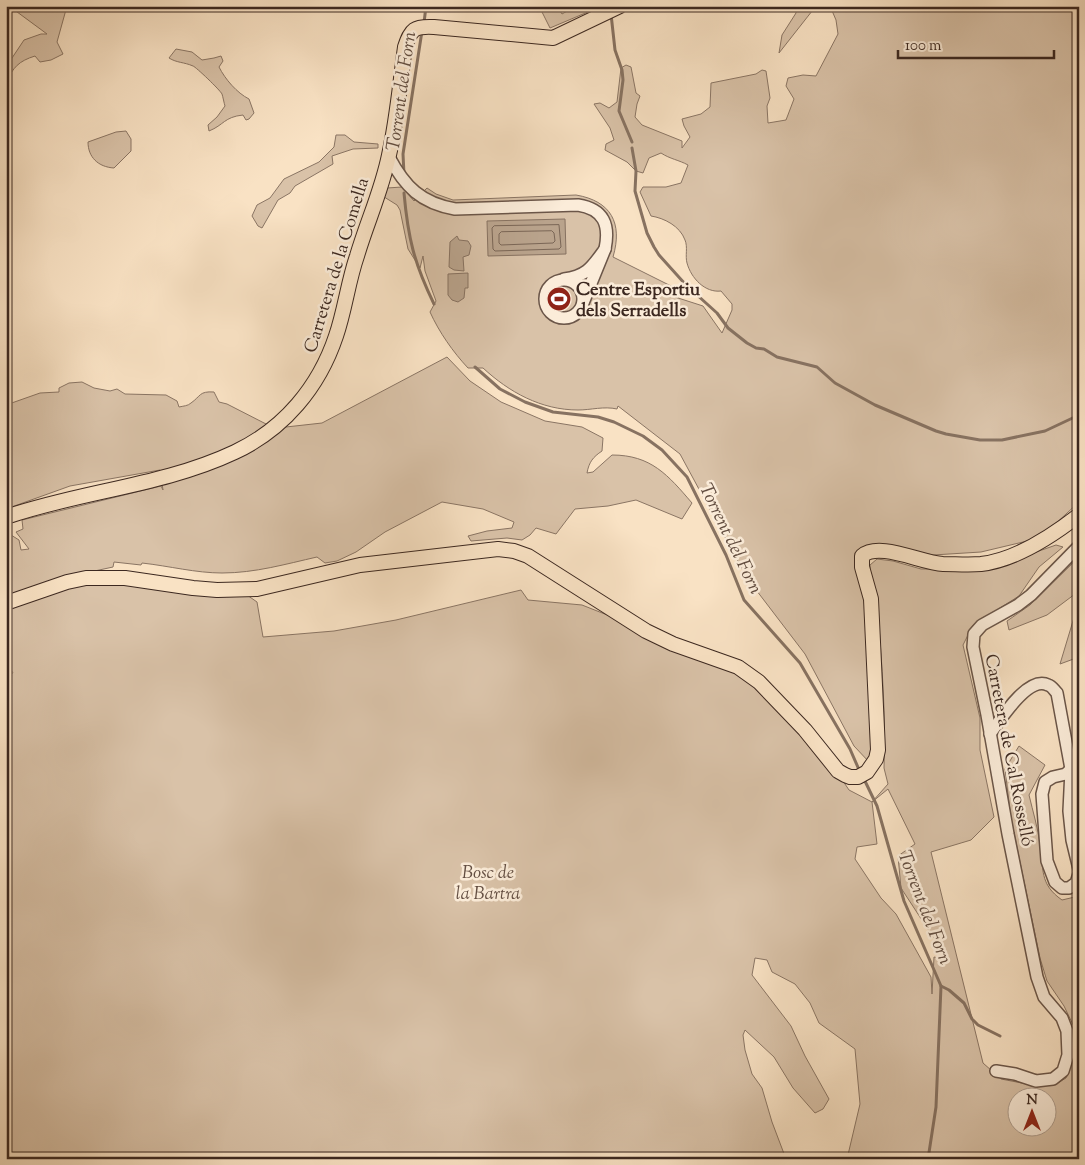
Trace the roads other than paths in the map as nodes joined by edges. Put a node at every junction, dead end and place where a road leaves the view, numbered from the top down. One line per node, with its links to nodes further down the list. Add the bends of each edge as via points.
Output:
1 (614, 9): 2 (main road, Carretera de la Comella, via 553,38 423,27 410,35 405,47)
2 (389, 157): 3 (street, via 400,177 419,196 440,206 455,209 589,206 606,226); 7 (main road, Carretera de la Comella, via 328,358 308,392 284,420 253,442 218,460 145,483)
3 (605, 249): 4 (street, via 584,274); 5 (street)
4 (562, 279): 5 (street, via 579,286); 5 (street, via 550,284 544,296 551,313 569,317)
5 (582, 304)
6 (1079, 515): 9 (main road, via 1053,535 1007,557 982,564 931,563 882,550 862,556 870,599 878,750 871,767 860,776 850,777 838,771 760,682 738,667 656,636 534,560 514,551 498,549 360,565 257,589 217,590 124,578 86,578)
7 (6, 516)
8 (1079, 546): 10 (street, Carretera de Cal Rosselló, via 1032,595 982,625 974,634 973,648)
9 (6, 603)
10 (990, 734): 11 (street, via 1021,694 1033,685 1050,685 1057,693); 15 (street, Carretera de Cal Rosselló, via 1037,977 1044,997 1062,1018 1067,1031 1068,1055 1062,1071 1053,1079 1036,1080)
11 (1071, 769): 12 (street); 13 (street, via 1068,811); 14 (street, via 1045,782 1042,794 1047,861 1055,882 1062,888 1070,888)
12 (1079, 783)
13 (1079, 869)
14 (1079, 874)
15 (996, 1071)

